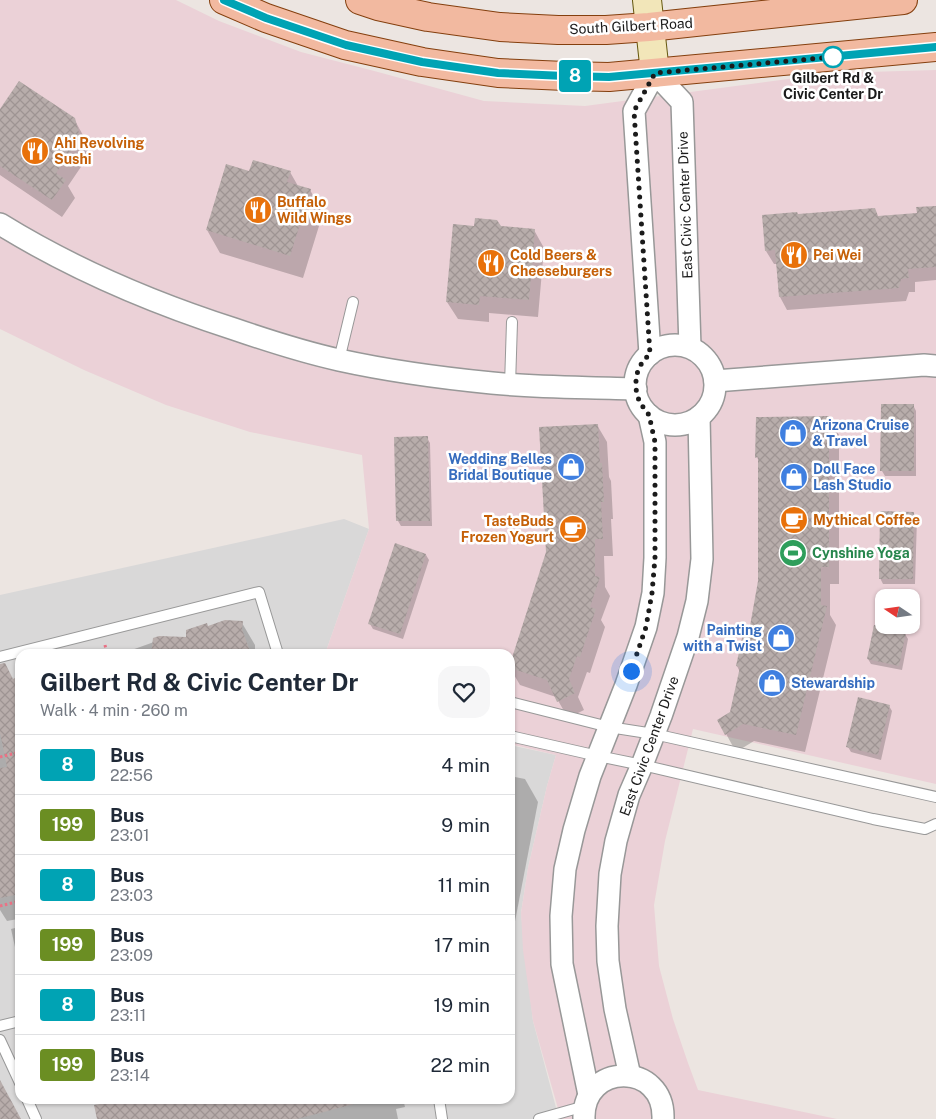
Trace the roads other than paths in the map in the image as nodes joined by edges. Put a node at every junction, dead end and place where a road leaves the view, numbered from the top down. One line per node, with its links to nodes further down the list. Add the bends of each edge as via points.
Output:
1 (224, 0): 7 (main road, via 346,45 422,62 498,73 609,77)
2 (360, 0): 5 (main road, South Gilbert Road, via 428,17 500,27 587,30)
3 (647, 0): 5 (street)
4 (903, 0): 5 (main road, South Gilbert Road)
5 (649, 27): 7 (street)
6 (936, 47): 7 (main road)
7 (655, 73): 11 (street, East Civic Center Drive, via 682,102); 12 (street, via 634,111)
8 (0, 224): 13 (street, via 96,275 186,314 283,346)
9 (353, 302): 13 (lane)
10 (512, 322): 16 (lane)
11 (690, 348): 12 (street, via 669,345); 15 (street, via 707,361)
12 (650, 354): 17 (street, via 638,370)
13 (339, 360): 16 (street, via 429,376)
14 (936, 366): 15 (street)
15 (715, 381): 19 (street, via 714,395)
16 (510, 385): 17 (street)
17 (636, 389): 18 (street, via 640,403)
18 (649, 415): 19 (street, via 661,422 674,424 687,423); 25 (street, via 655,442 652,593 646,627)
19 (699, 417): 26 (street, East Civic Center Drive, via 702,559 697,601 688,637)
20 (32, 649): 21 (lane, via 259,592)
21 (276, 649)
22 (15, 653): 23 (lane)
23 (0, 657)
24 (515, 703): 25 (lane)
25 (609, 727): 26 (lane); 28 (street)
26 (654, 734): 29 (street, East Civic Center Drive); 30 (lane)
27 (515, 737): 28 (lane)
28 (598, 756): 29 (lane); 39 (street, via 574,830 565,869 560,916 562,964)
29 (642, 765): 31 (lane, via 873,819 925,829); 36 (street, East Civic Center Drive, via 629,795 616,841 607,926 615,1009)
30 (936, 797)
31 (936, 824)
32 (15, 1022): 33 (lane)
33 (0, 1026)
34 (0, 1040): 35 (lane)
35 (15, 1072)
36 (630, 1076): 39 (street, via 607,1079 597,1085); 43 (street, via 653,1088 660,1098)
37 (29, 1104): 40 (lane)
38 (440, 1104): 41 (lane)
39 (586, 1107): 42 (lane)
40 (36, 1119)
41 (442, 1119)
42 (539, 1119)
43 (663, 1119)

